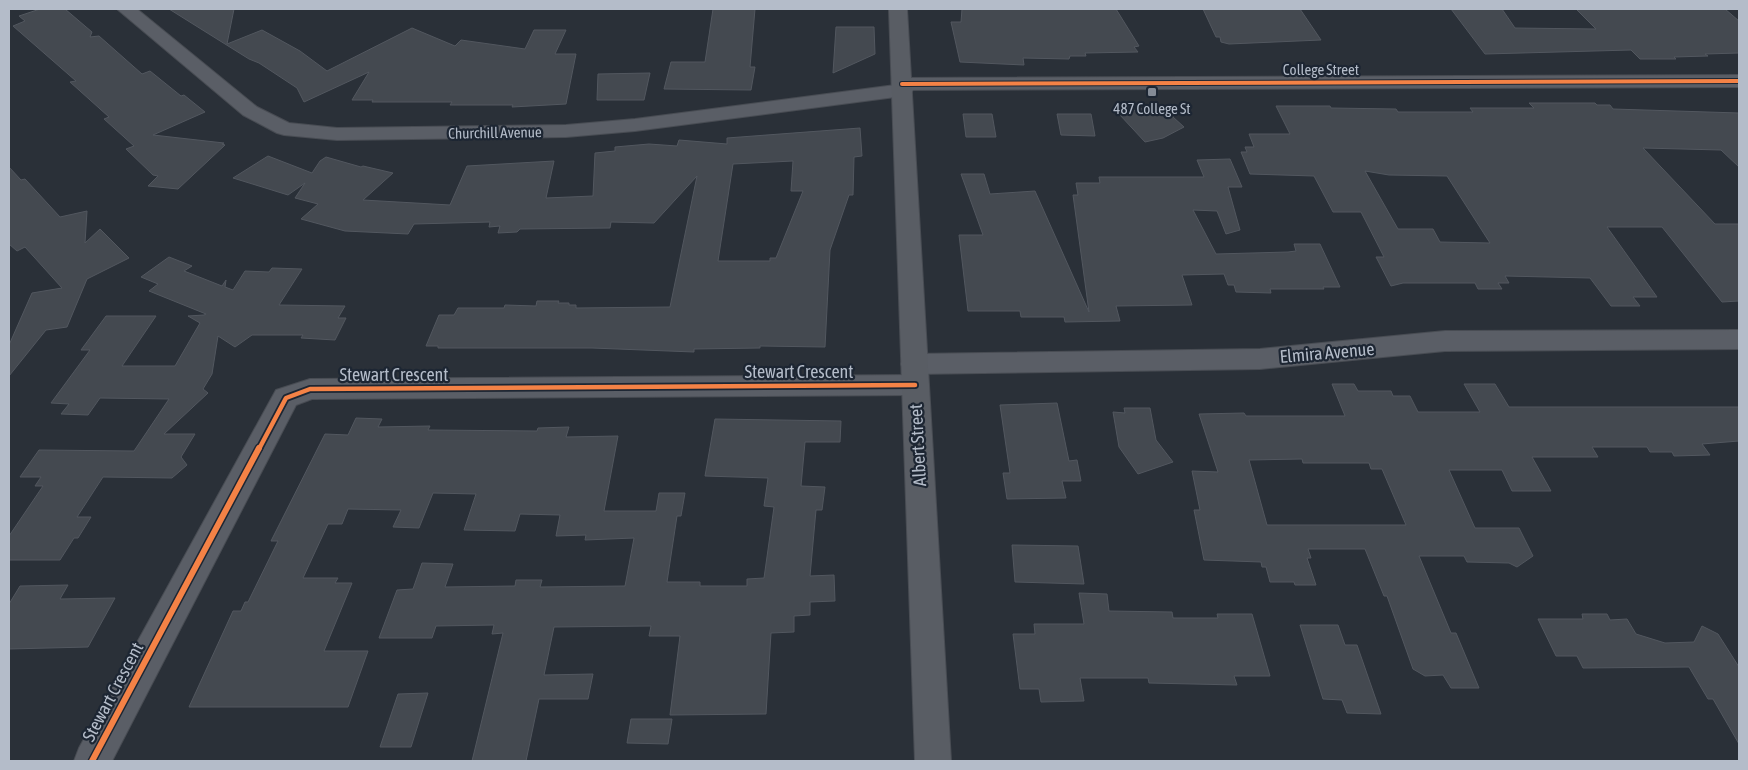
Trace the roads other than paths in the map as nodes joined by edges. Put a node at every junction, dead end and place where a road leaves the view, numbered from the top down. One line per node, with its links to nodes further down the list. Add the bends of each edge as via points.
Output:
1 (126, 9): 4 (street, Churchill Avenue, via 250,111 284,129 336,134 566,131 635,125)
2 (898, 9): 4 (main road, Albert Street)
3 (1739, 81): 4 (street, College Street)
4 (903, 87): 6 (main road, Albert Street)
5 (1739, 339): 6 (street, Elmira Avenue, via 1445,342 1260,359)
6 (915, 374): 7 (street, Stewart Crescent, via 310,389 286,398); 8 (main road, Albert Street)
7 (92, 761)
8 (933, 761)

